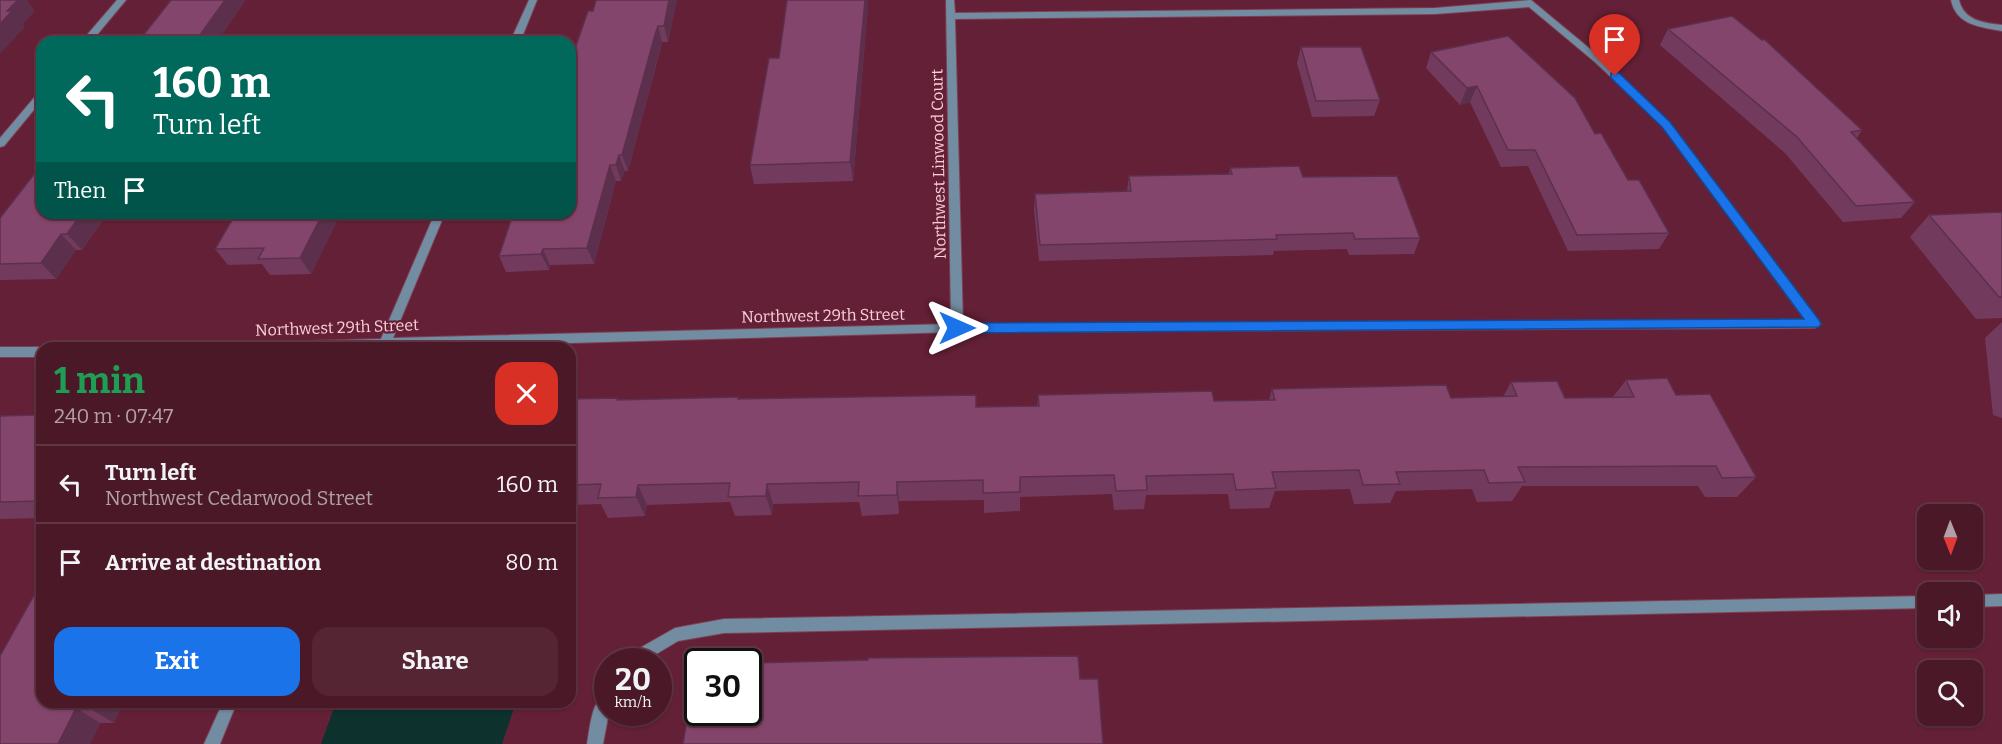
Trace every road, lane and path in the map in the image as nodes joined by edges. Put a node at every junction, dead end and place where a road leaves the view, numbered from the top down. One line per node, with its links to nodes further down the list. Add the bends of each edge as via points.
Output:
1 (122, 0): 8 (street)
2 (533, 0): 9 (street)
3 (950, 0): 6 (street, Northwest Linwood Court)
4 (1955, 0): 7 (street, via 1957,12 1964,18)
5 (1527, 2): 6 (street, via 1423,11); 13 (street, Northwest 29th Street, via 1598,60 1666,124 1815,324)
6 (950, 16): 13 (street, Northwest Linwood Court)
7 (2002, 28)
8 (91, 36)
9 (518, 36)
10 (36, 101): 11 (street)
11 (0, 144)
12 (437, 219): 14 (street)
13 (957, 328): 15 (street, Northwest 29th Street)
14 (384, 342)
15 (484, 342)
16 (0, 352): 17 (street)
17 (36, 352)
18 (2002, 600): 19 (street)
19 (1983, 601)
20 (1917, 602): 21 (street, via 724,626 675,635)
21 (653, 648)
22 (227, 708): 24 (street)
23 (599, 726): 25 (street)
24 (212, 744)
25 (595, 744)

